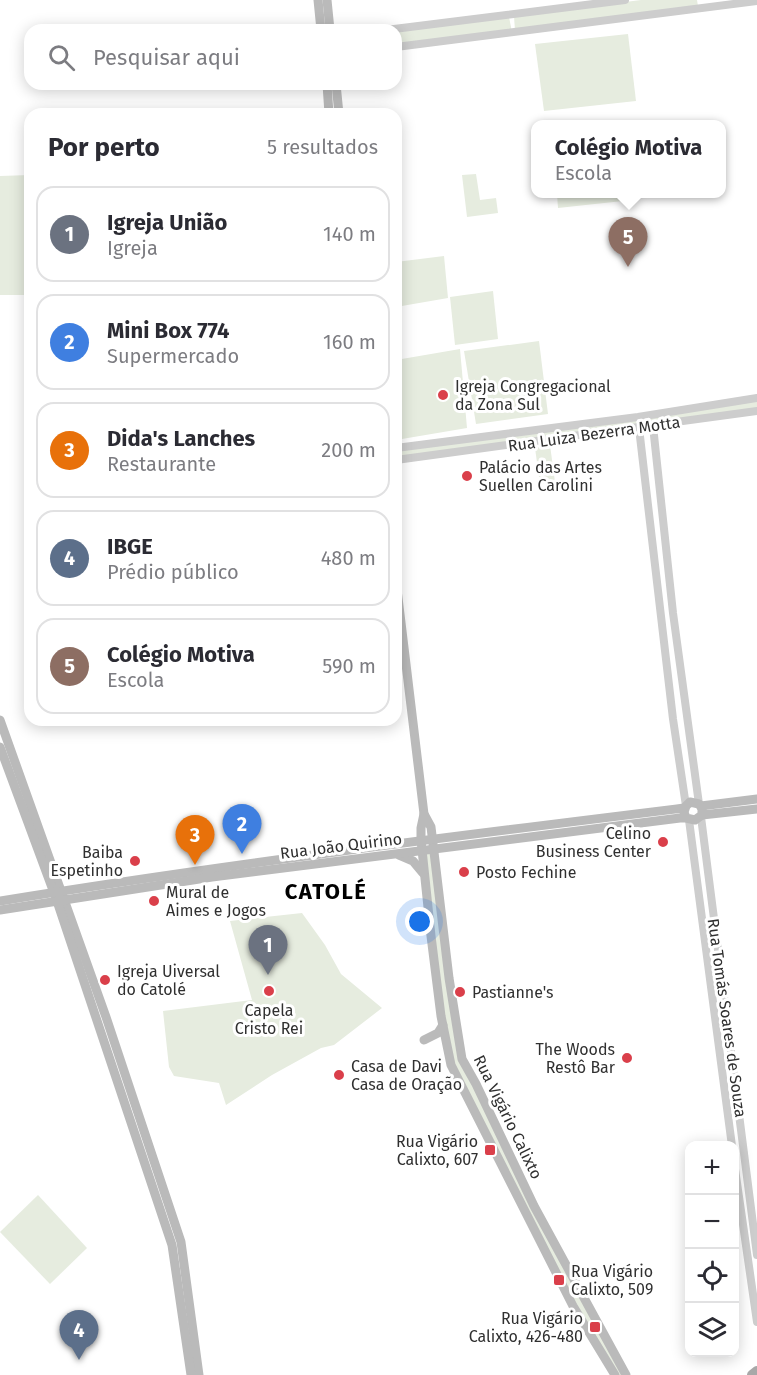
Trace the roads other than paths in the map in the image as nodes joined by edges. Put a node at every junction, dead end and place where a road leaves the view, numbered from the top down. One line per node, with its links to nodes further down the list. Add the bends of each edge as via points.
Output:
1 (318, 0): 5 (main road)
2 (327, 0): 6 (main road)
3 (625, 0): 7 (street)
4 (757, 1): 8 (street)
5 (320, 24)
6 (329, 24)
7 (402, 28)
8 (402, 46)
9 (327, 90): 11 (main road)
10 (337, 90): 12 (main road)
11 (329, 108)
12 (338, 108)
13 (757, 398): 17 (street, Rua Luiza Bezerra Motta)
14 (757, 411): 15 (street, Rua Luiza Bezerra Motta)
15 (653, 426): 16 (street, Rua Luiza Bezerra Motta); 26 (street, Rua Tomás Soares de Souza, via 674,622)
16 (639, 428): 19 (street, Rua Luiza Bezerra Motta); 27 (street, Rua Tomás Soares de Souza)
17 (451, 440): 18 (street, Rua Luiza Bezerra Motta); 19 (street)
18 (402, 447)
19 (452, 453): 20 (street, Rua Luiza Bezerra Motta)
20 (402, 459)
21 (402, 631): 28 (main road, Rua Vigário Calixto)
22 (0, 720): 34 (main road)
23 (0, 747): 34 (main road)
24 (757, 799): 26 (main road)
25 (757, 809): 26 (main road)
26 (701, 810): 27 (main road, via 695,820); 27 (main road, via 690,802); 41 (street, Rua Tomás Soares de Souza)
27 (686, 813): 29 (main road, Rua João Quirino); 31 (main road, Rua João Quirino); 39 (street, Rua Tomás Soares de Souza)
28 (424, 814): 29 (main road, Rua Vigário Calixto); 30 (main road, Rua Vigário Calixto)
29 (433, 839): 30 (main road, Rua João Quirino); 31 (main road, Rua Vigário Calixto)
30 (422, 845): 31 (main road, Rua João Quirino); 32 (main road, Rua João Quirino); 33 (main road, Rua Vigário Calixto); 34 (main road, Rua João Quirino, via 134,879)
31 (434, 849): 47 (main road, Rua Vigário Calixto, via 462,1059 534,1206)
32 (397, 854): 33 (main road, via 419,865); 34 (main road, Rua João Quirino)
33 (424, 876): 37 (main road, Rua Vigário Calixto)
34 (59, 896): 35 (main road, Rua João Quirino); 36 (main road, Rua João Quirino); 44 (main road, via 172,1245); 45 (main road, via 182,1242)
35 (0, 901)
36 (0, 910)
37 (443, 1025): 38 (main road, via 438,1033); 46 (main road, Rua Vigário Calixto, via 451,1065 573,1306)
38 (424, 1040)
39 (731, 1141)
40 (739, 1191): 42 (street)
41 (757, 1255)
42 (757, 1322)
43 (757, 1371): 48 (main road)
44 (191, 1375)
45 (199, 1375)
46 (615, 1375)
47 (626, 1375)
48 (752, 1375)

